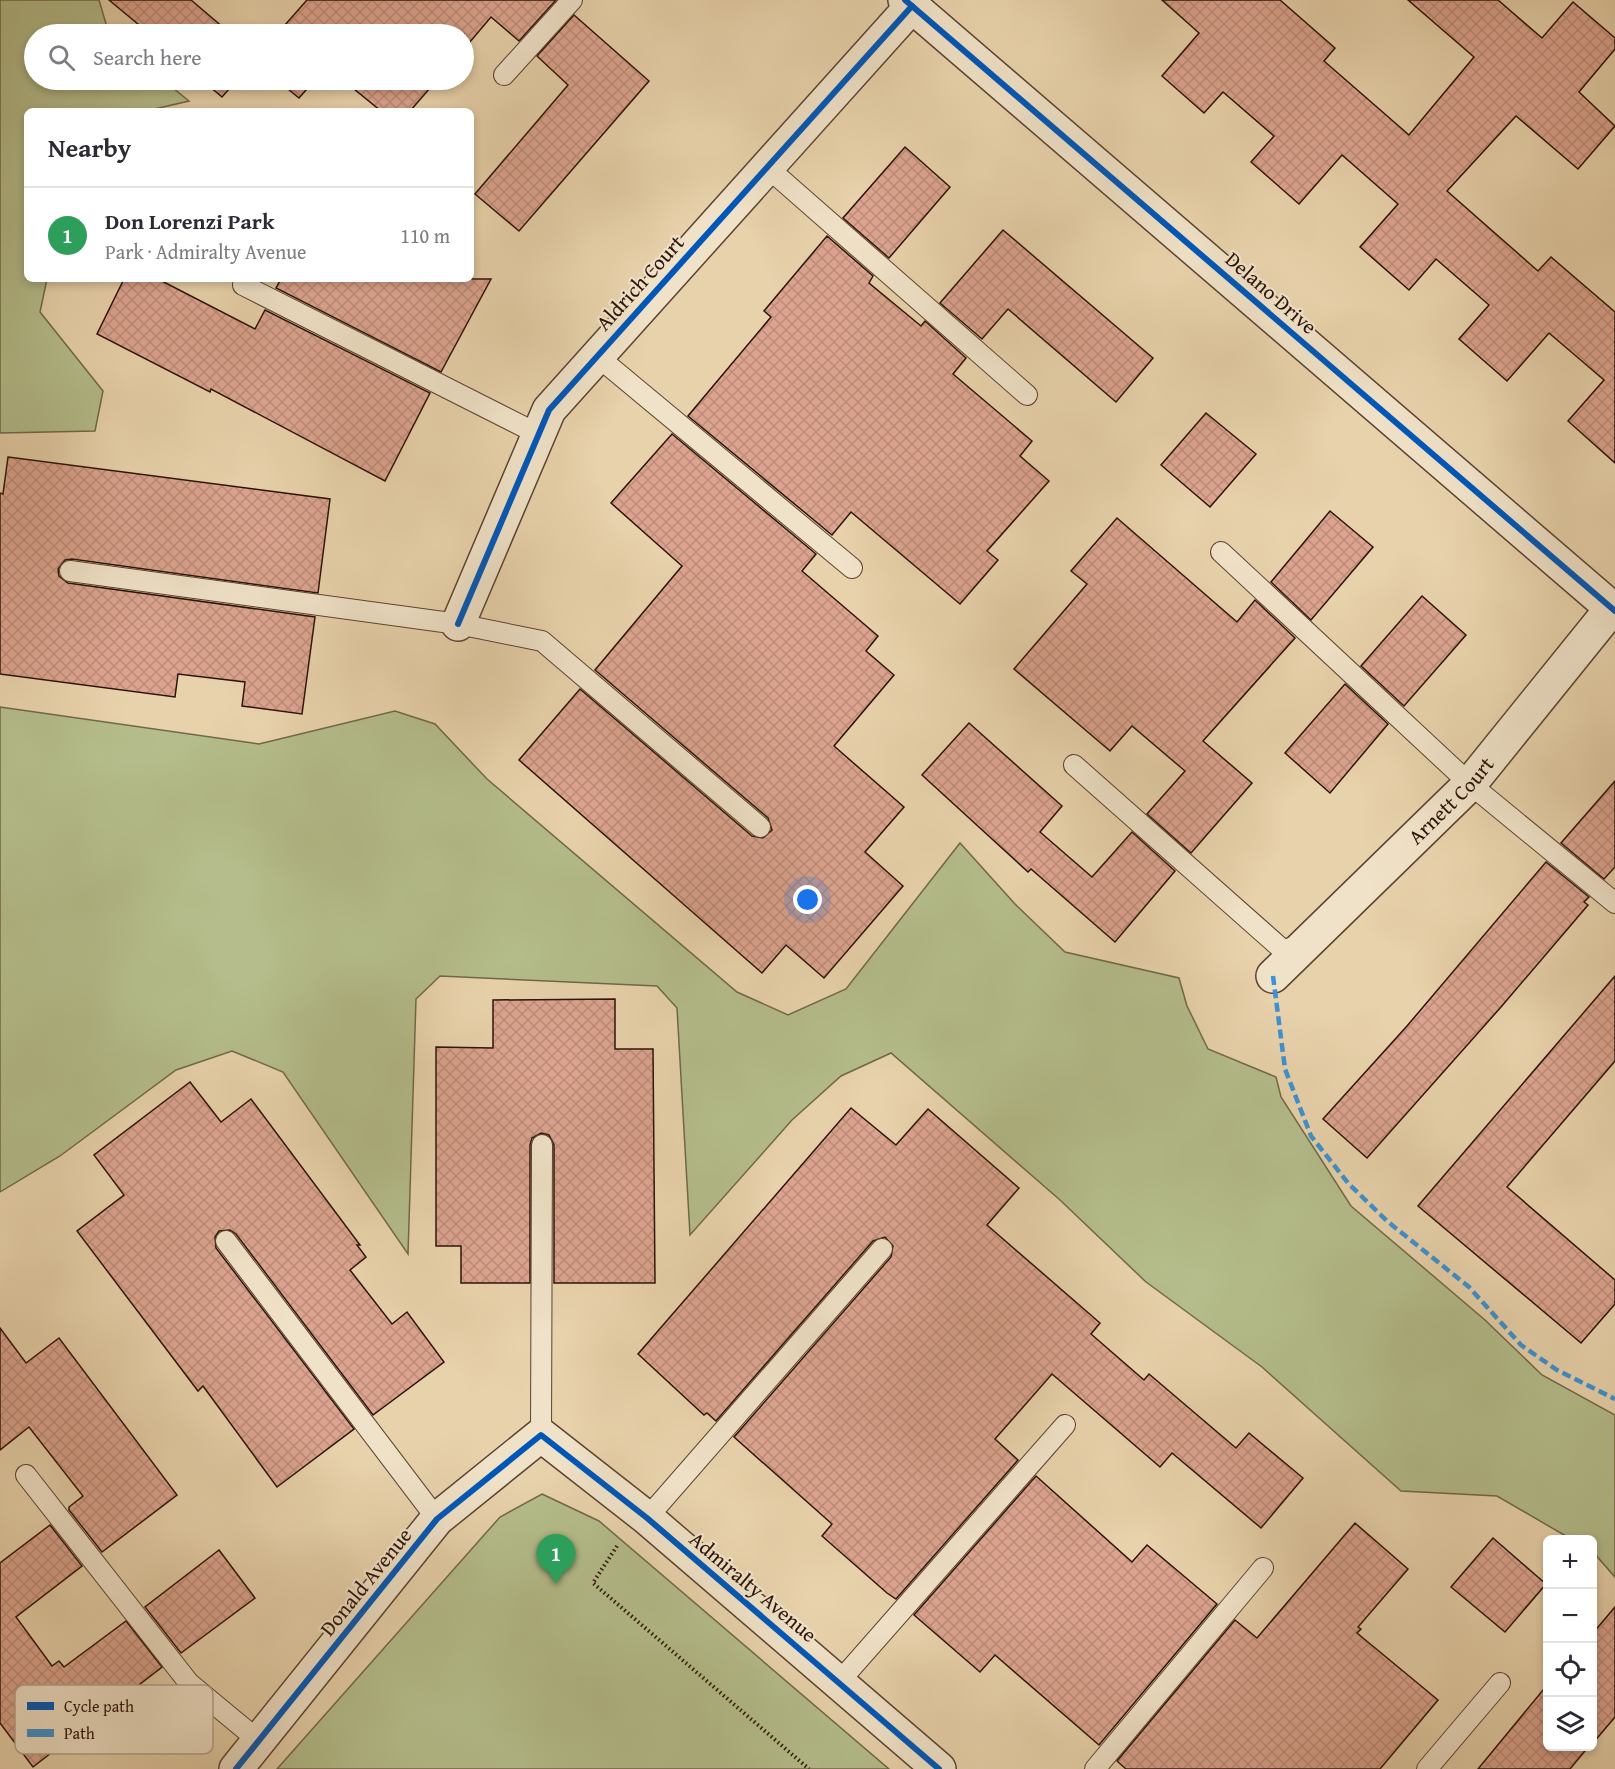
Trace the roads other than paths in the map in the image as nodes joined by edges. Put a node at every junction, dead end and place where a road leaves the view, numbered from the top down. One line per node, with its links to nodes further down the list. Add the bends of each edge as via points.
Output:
1 (572, 0): 3 (lane)
2 (909, 3): 4 (street, Aldrich Court); 12 (street, Delano Drive)
3 (504, 75)
4 (767, 167): 6 (street, Aldrich Court); 7 (lane)
5 (243, 285): 8 (lane)
6 (597, 356): 8 (street, Aldrich Court, via 549,410); 10 (lane)
7 (1027, 394)
8 (538, 434): 13 (street, Aldrich Court)
9 (1221, 552): 15 (lane)
10 (852, 568)
11 (70, 571): 13 (lane)
12 (1613, 610): 15 (street, Arnett Court)
13 (458, 624): 16 (lane, via 542,641)
14 (1074, 765): 18 (lane)
15 (1470, 784): 17 (lane); 18 (street, Arnett Court)
16 (760, 827)
17 (1615, 903)
18 (1285, 960)
19 (542, 1145): 23 (lane)
20 (226, 1241): 26 (lane)
21 (882, 1249): 25 (lane)
22 (1065, 1425): 28 (lane)
23 (541, 1436): 25 (street, Admiralty Avenue); 26 (street, Donald Avenue)
24 (26, 1475): 30 (lane)
25 (647, 1518): 28 (street, Admiralty Avenue)
26 (437, 1519): 32 (street, Donald Avenue)
27 (1263, 1568): 35 (lane)
28 (839, 1682): 34 (street, Admiralty Avenue)
29 (1500, 1683): 36 (lane)
30 (191, 1685)
31 (213, 1703): 32 (lane)
32 (260, 1741): 33 (street, Donald Avenue)
33 (236, 1769)
34 (939, 1769)
35 (1095, 1769)
36 (1427, 1769)

